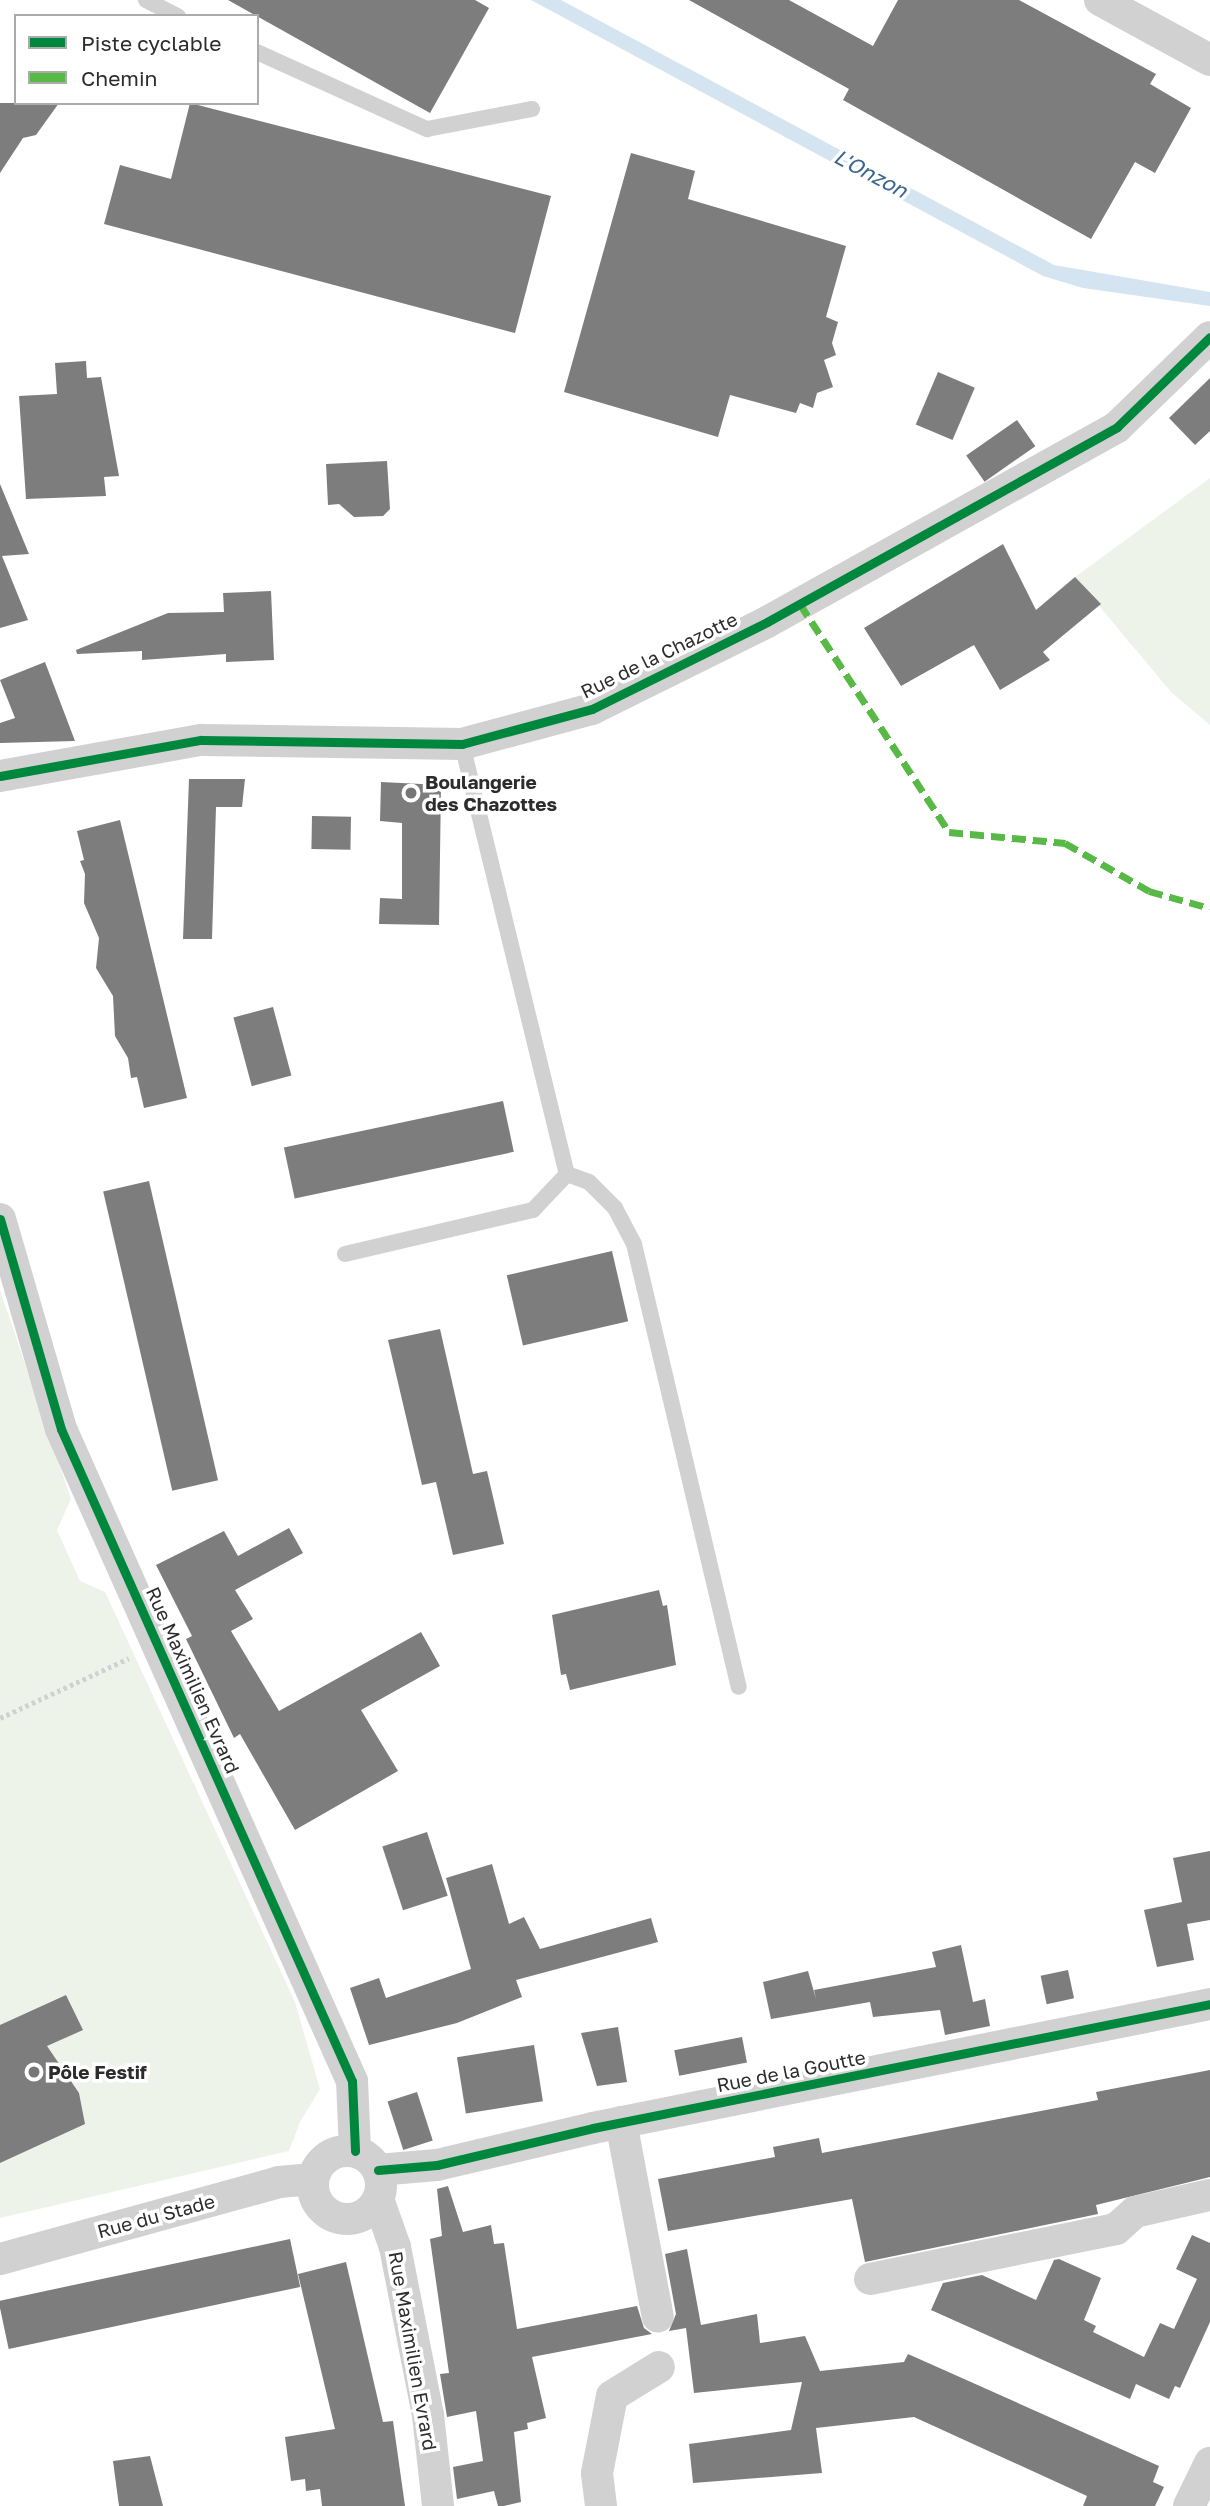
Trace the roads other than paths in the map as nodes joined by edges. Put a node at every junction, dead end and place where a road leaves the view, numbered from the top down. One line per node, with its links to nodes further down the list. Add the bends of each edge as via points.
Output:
1 (146, 0): 3 (lane)
2 (1100, 0): 5 (street)
3 (174, 14)
4 (259, 53): 6 (lane, via 427,129)
5 (1210, 60)
6 (532, 108)
7 (1210, 337): 8 (street, Rue de la Chazotte, via 1117,427 977,509 592,709)
8 (462, 744): 9 (street, Rue de la Chazotte, via 201,740); 10 (lane)
9 (0, 776)
10 (567, 1174): 12 (lane, via 533,1210); 13 (lane, via 589,1182 615,1208 634,1244)
11 (0, 1219): 16 (street, Rue Maximilien Evrard, via 61,1429 352,2081)
12 (345, 1254)
13 (739, 1688)
14 (1210, 2004): 15 (street, Rue de la Goutte)
15 (621, 2122): 16 (street, Rue de la Goutte, via 438,2165); 21 (street)
16 (370, 2173): 17 (street, via 333,2153 323,2160); 17 (street, via 363,2215 331,2216 316,2201); 24 (street, Rue Maximilien Evrard, via 395,2247 426,2402)
17 (313, 2179): 19 (street, Rue du Stade, via 279,2182)
18 (1210, 2195): 20 (street, via 1135,2212 1116,2229)
19 (0, 2259)
20 (870, 2279)
21 (658, 2318)
22 (659, 2367): 25 (street, via 612,2396 597,2473)
23 (1210, 2463): 26 (street)
24 (438, 2506)
25 (601, 2506)
26 (1189, 2506)

